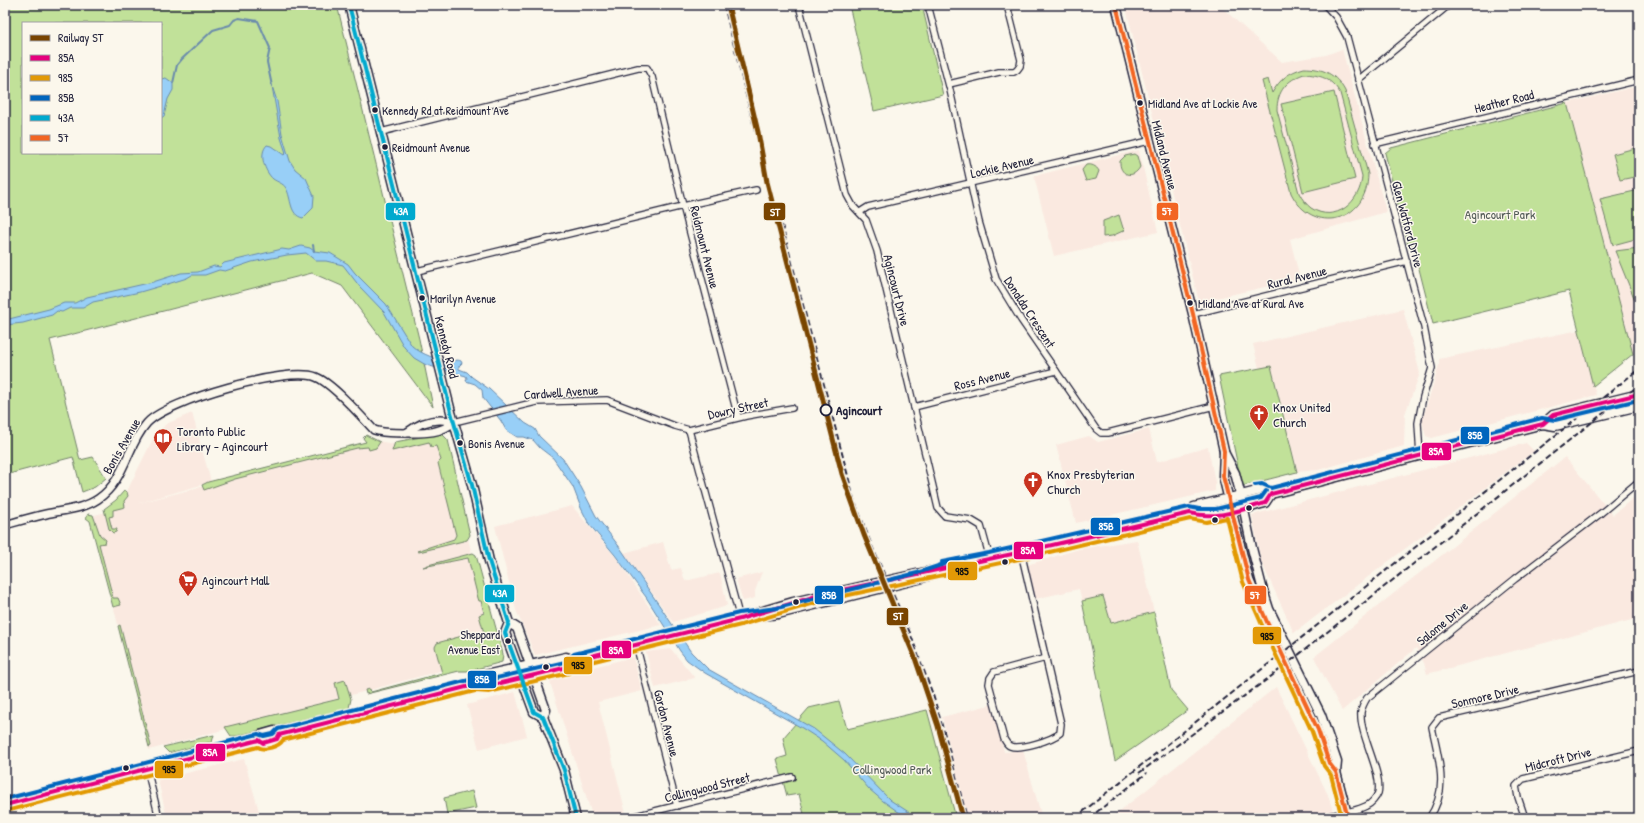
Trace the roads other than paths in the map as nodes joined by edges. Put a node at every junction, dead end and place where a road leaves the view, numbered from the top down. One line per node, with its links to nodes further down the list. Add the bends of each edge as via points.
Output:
1 (349, 5): 11 (main road, Kennedy Road)
2 (799, 5): 17 (street, Agincourt Drive, via 847,194 853,206)
3 (928, 5): 10 (street, Donalda Crescent)
4 (1007, 5): 10 (street, via 1021,60 1020,66 1014,72 999,72)
5 (1116, 5): 12 (main road, Midland Avenue)
6 (1325, 5): 8 (street, Glen Watford Drive, via 1336,17 1347,37)
7 (1449, 5): 8 (street)
8 (1358, 80): 13 (street, Glen Watford Drive)
9 (1639, 80): 13 (street, Heather Road)
10 (949, 84): 14 (street, Donalda Crescent)
11 (381, 132): 16 (street, Reidmount Avenue, via 638,68 647,68 652,77); 19 (main road, Kennedy Road)
12 (1149, 141): 14 (street, Lockie Avenue); 20 (main road, Midland Avenue)
13 (1374, 144): 18 (street, Glen Watford Drive)
14 (971, 184): 17 (street, Lockie Avenue, via 868,207); 21 (street, Donalda Crescent, via 996,279)
15 (756, 190): 16 (street)
16 (683, 206): 19 (street); 27 (street, Reidmount Avenue)
17 (860, 212): 25 (street, Agincourt Drive, via 866,220 876,252)
18 (1407, 261): 20 (street, Rural Avenue); 32 (street, Glen Watford Drive, via 1432,368 1418,423)
19 (416, 271): 28 (main road, Kennedy Road)
20 (1193, 314): 23 (main road, Midland Avenue)
21 (1056, 371): 23 (street, Donalda Crescent, via 1101,433); 25 (street, Ross Avenue)
22 (1639, 394): 29 (main road, via 1553,415)
23 (1214, 406): 31 (main road, Midland Avenue)
24 (1639, 406): 29 (main road, via 1555,426)
25 (914, 407): 42 (street, Agincourt Drive, via 938,508 945,516 971,520 981,526)
26 (792, 408): 27 (street, Dowry Street)
27 (738, 417): 30 (street, Dowry Street)
28 (454, 422): 30 (street, Cardwell Avenue, via 536,402 607,400); 40 (street, Bonis Avenue, via 443,419 417,425 406,433 390,434 374,430 331,386 312,376 292,375 238,385 192,400 152,418 139,434 114,483 98,498 84,505); 44 (main road, Kennedy Road, via 472,485 489,561)
29 (1543, 424): 32 (main road)
30 (689, 430): 43 (street)
31 (1224, 451): 35 (main road, Midland Avenue, via 1235,472); 36 (main road, Midland Avenue, via 1223,476)
32 (1420, 456): 34 (main road)
33 (1639, 481): 61 (street, Salome Drive, via 1367,698 1361,713 1362,723 1378,793 1366,806)
34 (1271, 494): 35 (main road, via 1262,490); 37 (main road, via 1265,503)
35 (1241, 496): 36 (main road); 37 (main road, Midland Avenue)
36 (1228, 498): 38 (main road, Midland Avenue); 39 (main road, via 1194,507)
37 (1244, 508): 38 (main road); 57 (main road, Midland Avenue, via 1267,602 1321,714 1337,762)
38 (1231, 511): 39 (main road, via 1206,516); 57 (main road, Midland Avenue, via 1249,580 1318,730 1329,763)
39 (1190, 513): 41 (main road)
40 (5, 525)
41 (1021, 552): 42 (main road); 46 (street)
42 (990, 559): 43 (main road, via 793,602)
43 (740, 619): 45 (main road)
44 (509, 623): 48 (main road, Kennedy Road, via 517,628); 49 (main road, Kennedy Road, via 504,633)
45 (636, 644): 47 (main road); 60 (street, Gordon Avenue)
46 (1046, 658): 46 (street, via 994,672 990,678 989,684 1004,739 1011,746 1018,747 1050,739 1060,733 1061,724)
47 (575, 660): 48 (main road, via 566,657); 51 (main road, via 568,667)
48 (531, 665): 49 (main road); 51 (main road, Kennedy Road)
49 (518, 668): 52 (main road, Kennedy Road); 53 (main road, via 485,675)
50 (1639, 671): 66 (street, Sonmore Drive, via 1439,718 1432,727 1440,763 1441,784 1438,799)
51 (535, 675): 52 (main road); 54 (main road, Kennedy Road, via 546,710)
52 (522, 678): 53 (main road, via 488,686); 54 (main road, Kennedy Road, via 534,712)
53 (476, 685): 56 (main road, via 279,735 274,731 260,735 259,740)
54 (543, 717): 63 (main road, Kennedy Road, via 564,770)
55 (1639, 751): 67 (street, Midcroft Drive, via 1523,779 1516,786)
56 (147, 768): 59 (main road); 62 (street)
57 (1336, 772): 61 (main road, Midland Avenue)
58 (792, 777): 60 (street, Collingwood Street)
59 (5, 805)
60 (677, 806): 64 (street, Collingwood Street)
61 (1347, 815): 65 (street)
62 (159, 818)
63 (576, 818)
64 (627, 818)
65 (1318, 818)
66 (1429, 818)
67 (1525, 818)

